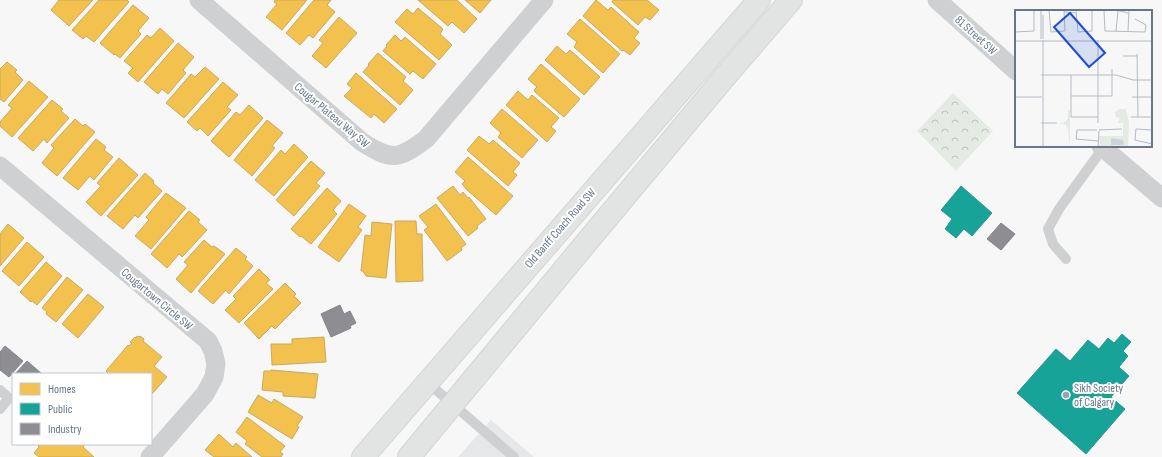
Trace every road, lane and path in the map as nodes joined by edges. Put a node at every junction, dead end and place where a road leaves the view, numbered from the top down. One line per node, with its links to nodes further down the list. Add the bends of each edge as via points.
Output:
1 (199, 0): 2 (street, Cougar Plateau Way SW, via 362,142 380,153 396,156 412,150 426,139)
2 (544, 0)
3 (759, 0): 11 (main road, Old Banff Coach Road SW)
4 (791, 0): 13 (main road)
5 (937, 0): 6 (street, 81 Street SW)
6 (1015, 70)
7 (1102, 147): 9 (street); 10 (lane, via 1048,229 1053,244)
8 (0, 166): 15 (street, Cougartown Circle SW, via 208,341 214,351 214,377 205,394)
9 (1162, 198)
10 (1066, 259)
11 (428, 382): 13 (lane); 16 (main road, Old Banff Coach Road SW)
12 (0, 390): 14 (lane, via 9,398)
13 (453, 404): 17 (main road); 18 (lane)
14 (0, 409)
15 (150, 457)
16 (363, 457)
17 (409, 457)
18 (514, 457)

